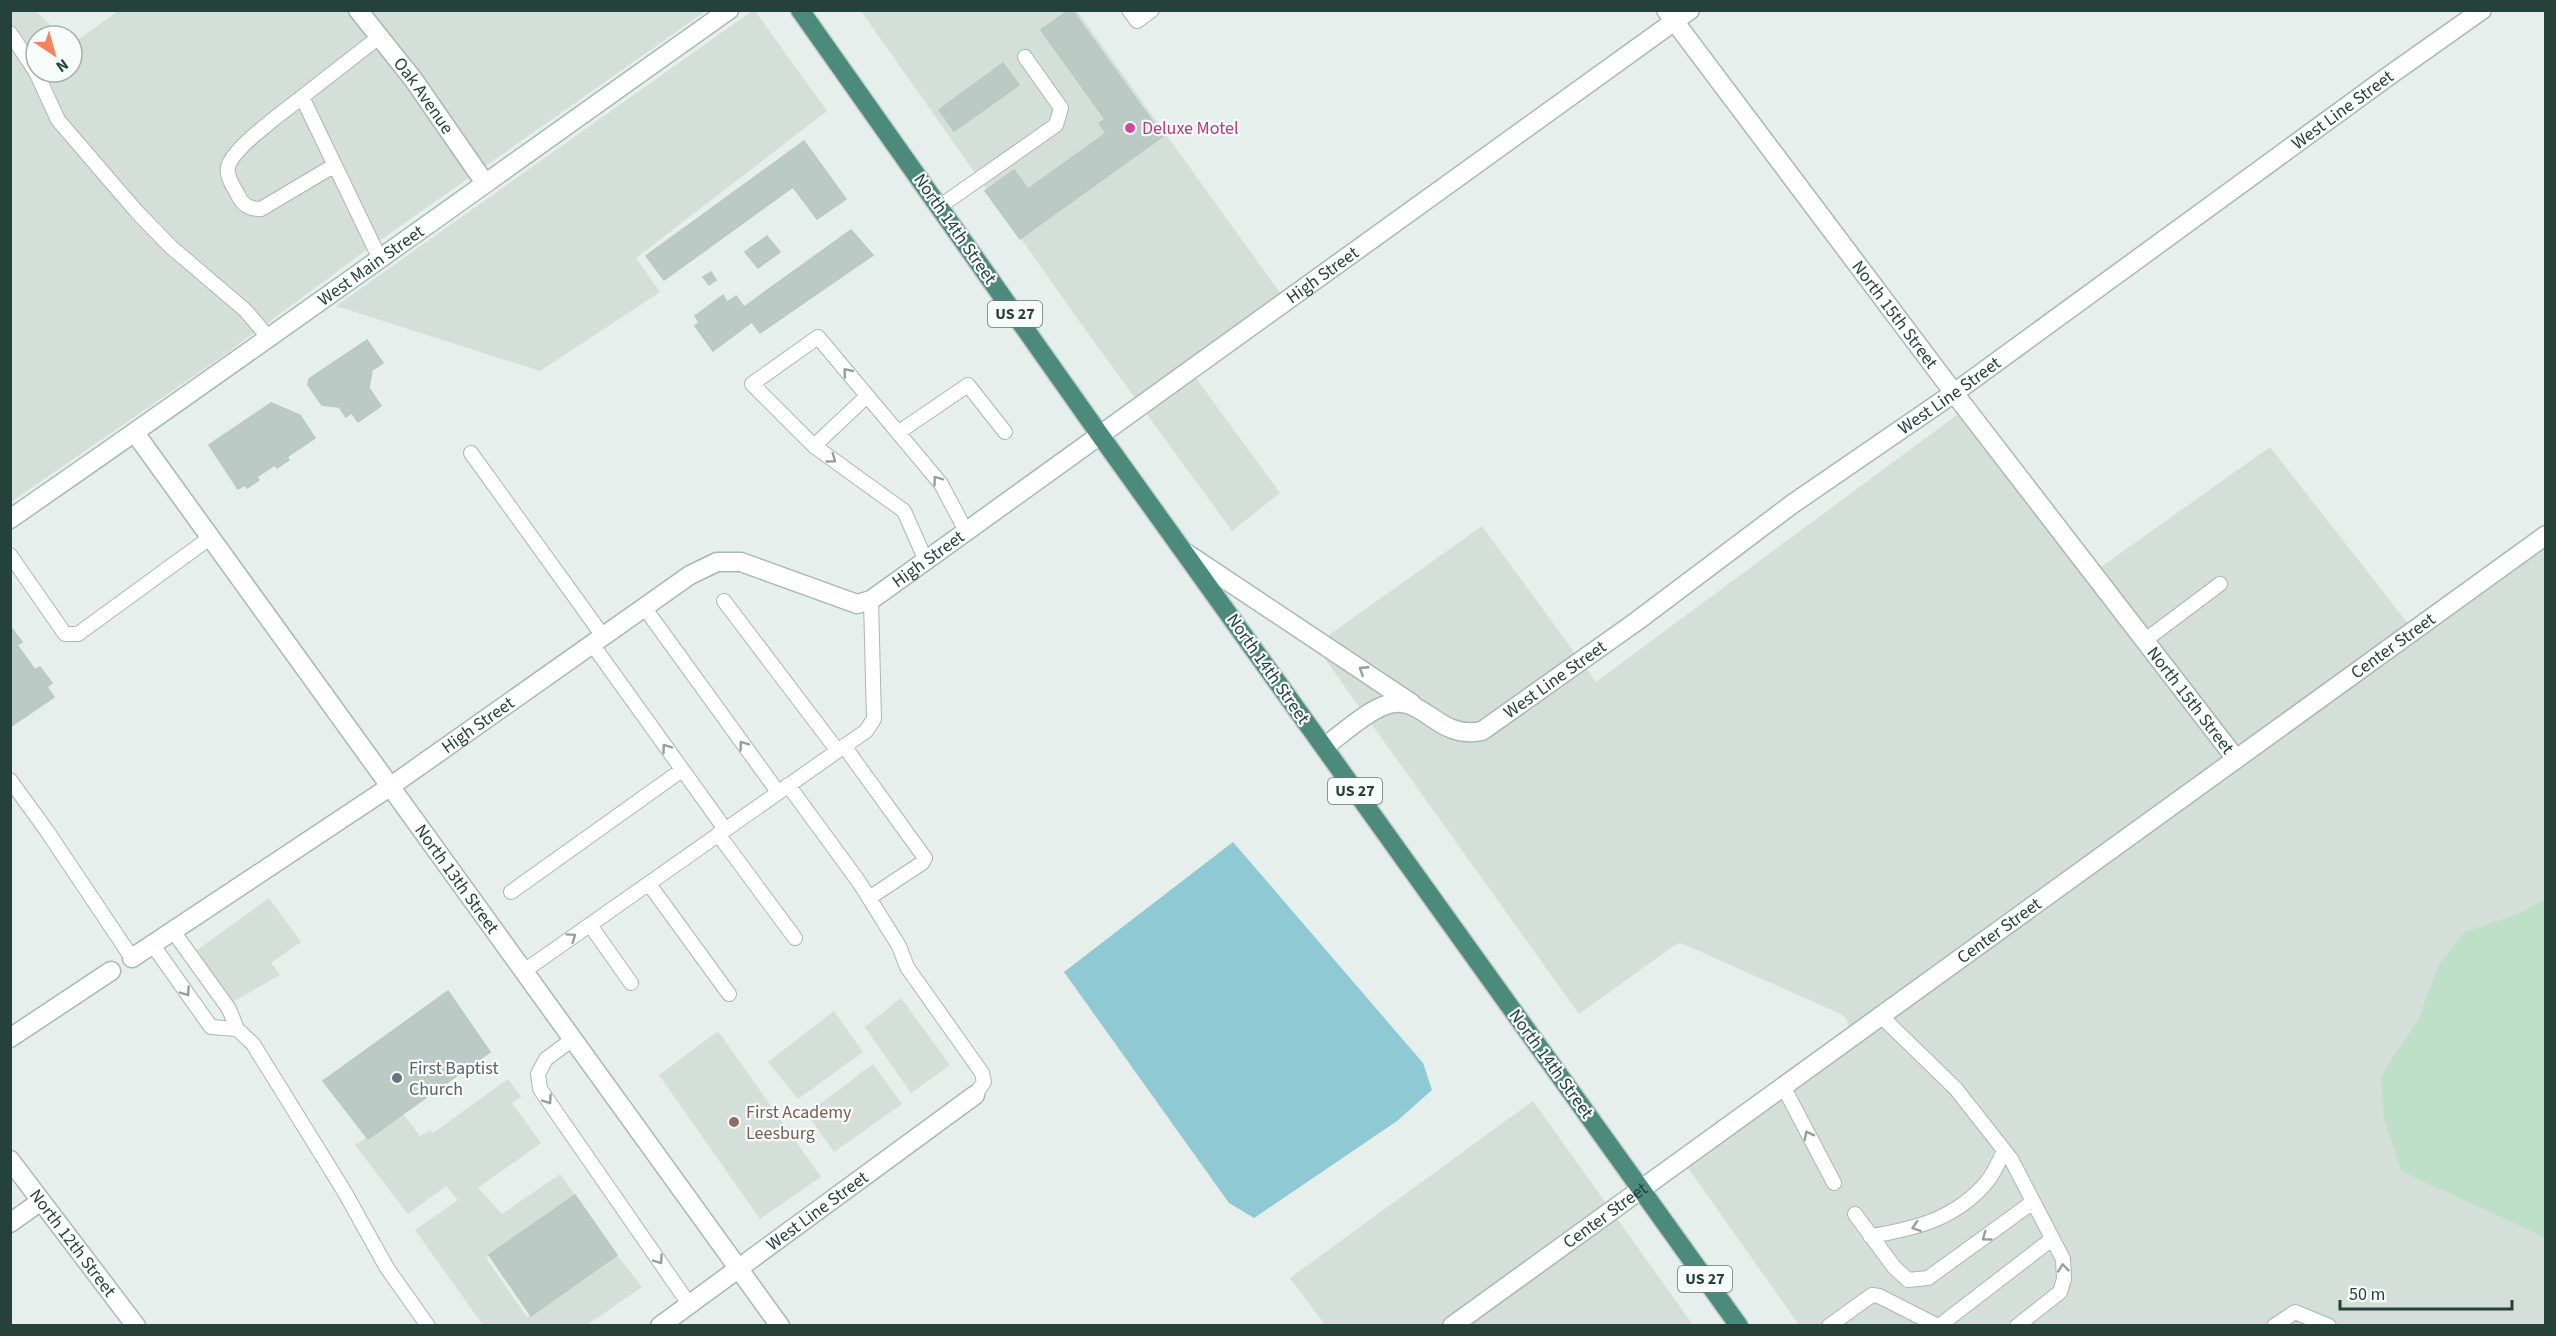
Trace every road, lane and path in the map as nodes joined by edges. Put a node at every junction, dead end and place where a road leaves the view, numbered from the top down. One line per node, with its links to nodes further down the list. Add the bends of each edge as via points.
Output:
1 (358, 10): 10 (street, Oak Avenue)
2 (729, 10): 16 (street, West Main Street)
3 (800, 10): 17 (highway, North 14th Street / US 27)
4 (1129, 10): 5 (lane, via 1137,21)
5 (1152, 10)
6 (1690, 10): 8 (street, High Street)
7 (2482, 10): 20 (street, West Line Street)
8 (1670, 16): 20 (street, North 15th Street); 25 (street, High Street)
9 (10, 33): 11 (lane)
10 (379, 37): 14 (lane); 16 (street, Oak Avenue)
11 (24, 54)
12 (1025, 57): 17 (lane, via 1061,108 1056,124)
13 (42, 84): 19 (lane, via 58,120 130,204 171,247 245,310)
14 (302, 97): 15 (lane); 15 (lane, via 235,153 228,168 230,180 241,201 251,209 261,209)
15 (335, 165): 18 (lane)
16 (485, 183): 18 (street, West Main Street)
17 (939, 207): 25 (highway, North 14th Street / US 27)
18 (379, 257): 19 (street, West Main Street)
19 (268, 338): 24 (street, West Main Street)
20 (1954, 393): 40 (street, North 15th Street); 41 (street, West Line Street, via 1791,505 1482,731 1469,734 1448,730)
21 (867, 396): 22 (lane); 26 (lane); 26 (lane, one-way to 26, via 818,336 752,384)
22 (899, 432): 23 (lane, via 968,385); 29 (lane, one-way to 22, via 941,484)
23 (1005, 432)
24 (135, 433): 28 (street, West Main Street); 31 (street, North 13th Street)
25 (1100, 435): 29 (street, High Street); 32 (highway, North 14th Street / US 27)
26 (814, 446): 34 (lane, one-way to 34, via 904,511)
27 (471, 453): 39 (lane)
28 (10, 519)
29 (966, 531): 34 (street, High Street)
30 (2546, 535): 44 (street, Center Street)
31 (211, 537): 33 (lane, via 78,634 65,634); 47 (street, North 13th Street)
32 (1186, 553): 41 (street, West Line Street, one-way to 32); 42 (highway, North 14th Street / US 27)
33 (10, 555)
34 (926, 561): 36 (street, High Street)
35 (2220, 584): 40 (lane)
36 (871, 600): 38 (street, High Street, via 857,604 741,562 717,562 690,575); 43 (lane, via 874,719)
37 (724, 601): 43 (lane)
38 (644, 607): 39 (street, High Street); 48 (lane, one-way to 38)
39 (598, 640): 45 (lane, one-way to 39); 47 (street, High Street)
40 (2144, 641): 44 (street, North 15th Street)
41 (1411, 704): 42 (street, via 1389,704)
42 (1324, 747): 71 (highway, North 14th Street / US 27)
43 (841, 748): 48 (lane); 52 (lane, via 925,858)
44 (2236, 759): 62 (street, Center Street)
45 (682, 770): 49 (lane); 51 (lane)
46 (10, 780): 57 (lane)
47 (391, 786): 54 (street, High Street); 59 (street, North 13th Street)
48 (783, 788): 49 (lane); 52 (lane)
49 (722, 832): 50 (lane); 55 (lane)
50 (648, 884): 53 (lane); 61 (lane)
51 (511, 892)
52 (869, 898): 67 (lane, via 907,967 982,1073 984,1082)
53 (590, 925): 59 (lane, one-way to 53); 60 (lane)
54 (173, 931): 56 (street, High Street); 63 (lane, via 229,1009)
55 (795, 938)
56 (152, 944): 57 (street, High Street); 63 (lane, one-way to 63, via 211,1027)
57 (132, 958)
58 (111, 971): 64 (street)
59 (524, 971): 65 (street, North 13th Street)
60 (631, 983)
61 (729, 994)
62 (1881, 1016): 66 (street, Center Street); 68 (lane, via 1956,1089)
63 (237, 1029): 81 (lane, via 253,1044 387,1268)
64 (10, 1038)
65 (573, 1039): 78 (street, North 13th Street); 79 (lane, one-way to 79, via 546,1059 538,1074 540,1089)
66 (1784, 1086): 70 (lane, one-way to 66); 71 (street, Center Street)
67 (975, 1095): 78 (street, West Line Street)
68 (2004, 1151): 73 (lane); 76 (lane, one-way to 76, via 1987,1182 1949,1215 1908,1230)
69 (10, 1160): 72 (street, North 12th Street)
70 (1834, 1183)
71 (1641, 1189): 84 (street, Center Street); 85 (highway, North 14th Street / US 27)
72 (41, 1201): 75 (street); 80 (street, North 12th Street)
73 (2033, 1202): 76 (lane, one-way to 76, via 1928,1278 1908,1280); 77 (lane)
74 (1855, 1214): 76 (lane)
75 (10, 1223)
76 (1870, 1236)
77 (2052, 1239): 87 (lane); 88 (lane, one-way to 77, via 2060,1292 2064,1280 2062,1259)
78 (738, 1267): 79 (street, West Line Street); 83 (street, North 13th Street)
79 (689, 1304): 82 (street, West Line Street)
80 (136, 1326)
81 (428, 1326)
82 (660, 1326)
83 (780, 1326)
84 (1452, 1326)
85 (1739, 1326)
86 (1829, 1326): 87 (lane, via 1872,1295)
87 (1939, 1326)
88 (2017, 1326)
89 (2274, 1326): 90 (lane, via 2295,1312)
90 (2329, 1326)

